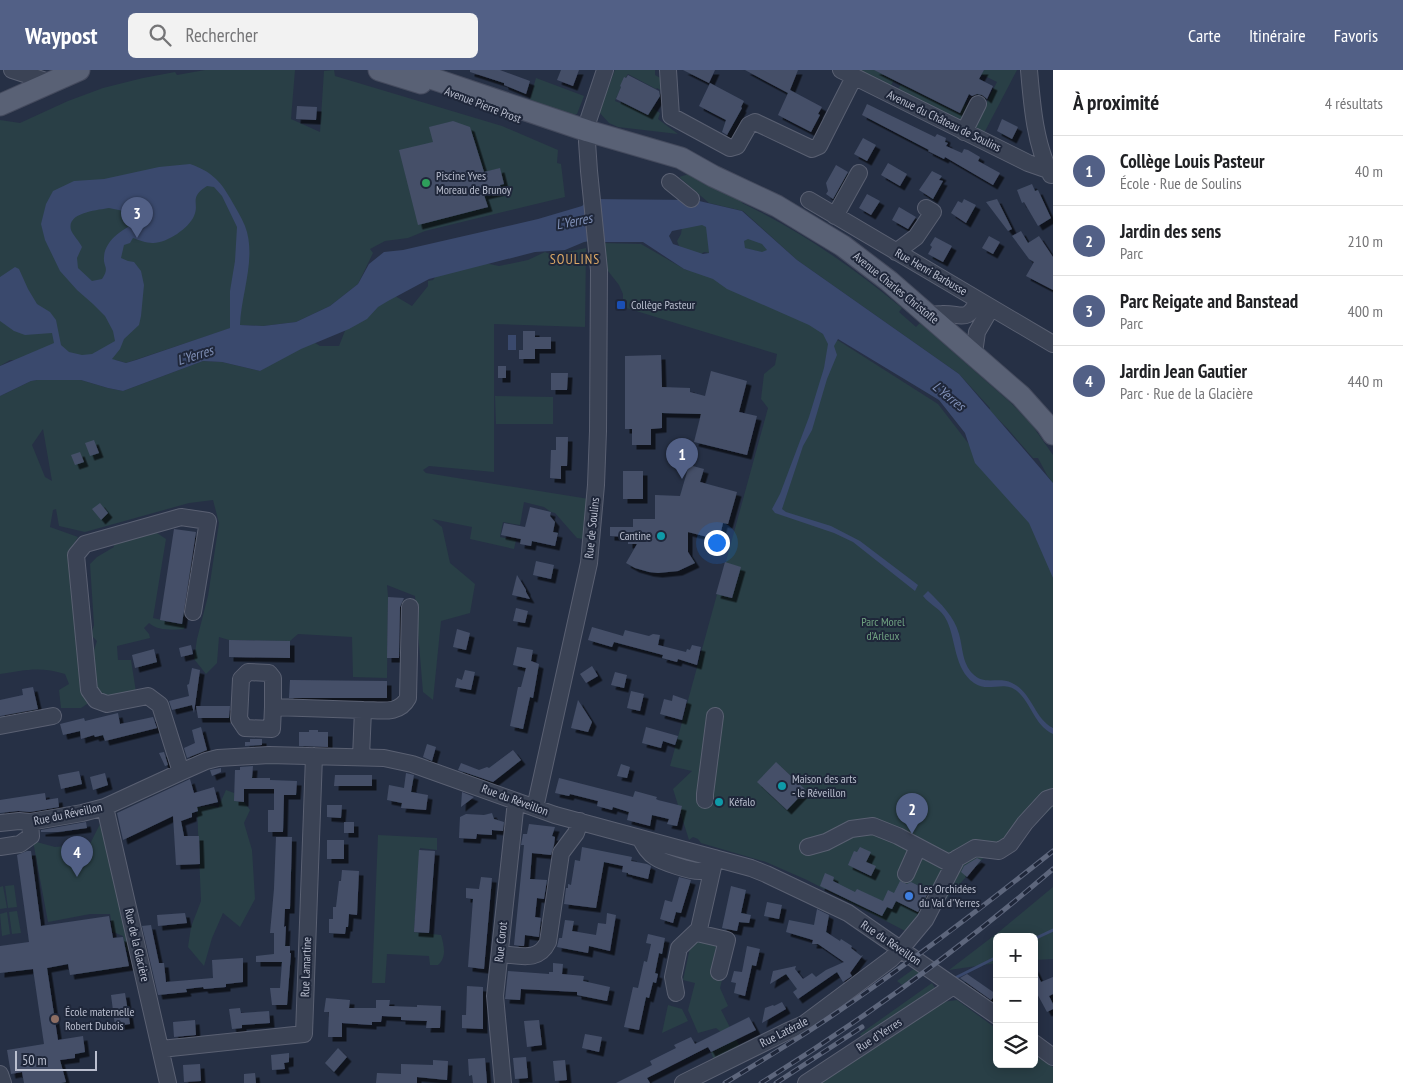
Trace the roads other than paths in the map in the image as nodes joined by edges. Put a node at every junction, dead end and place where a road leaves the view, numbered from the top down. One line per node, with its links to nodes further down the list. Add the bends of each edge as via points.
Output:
1 (12, 70): 9 (street)
2 (79, 70): 9 (main road)
3 (379, 70): 13 (main road, Avenue Pierre Prost, via 474,99 513,118)
4 (407, 70): 13 (main road, Avenue Pierre Prost)
5 (605, 70): 13 (street, via 592,104)
6 (668, 70): 8 (street, via 671,116 730,148 737,146 749,125 755,122 812,149 820,146)
7 (1030, 70): 15 (street, via 1034,118)
8 (847, 73): 12 (street, Avenue du Château de Soulins)
9 (48, 82): 11 (main road)
10 (978, 104): 12 (street)
11 (0, 105)
12 (964, 132): 15 (street, Avenue du Château de Soulins)
13 (588, 136): 23 (main road, Avenue Charles Christofle, via 681,158 777,206 830,237); 43 (street, Rue de Soulins, via 599,270 596,485 589,563)
14 (860, 173): 20 (street)
15 (1050, 175)
16 (670, 182): 17 (street)
17 (691, 199)
18 (809, 200): 20 (street, Rue Henri Barbusse)
19 (926, 208): 21 (street, via 933,212 916,237)
20 (835, 216): 21 (street, Rue Henri Barbusse)
21 (896, 252): 22 (street, Rue Henri Barbusse)
22 (984, 304): 23 (street, via 969,314); 24 (street, Rue Henri Barbusse); 25 (street)
23 (930, 316): 25 (main road, Avenue Charles Christofle)
24 (1053, 344)
25 (974, 353): 26 (main road, Avenue Charles Christofle, via 1021,396)
26 (1053, 434)
27 (410, 607): 30 (street, via 408,698 397,710)
28 (193, 612): 38 (street, via 208,521 185,524 181,517 85,544 76,555 90,690 96,700 107,704 148,696 160,705)
29 (273, 707): 30 (street); 34 (street); 34 (street, via 273,678 269,673 248,672 241,679 239,719 245,728)
30 (363, 710): 37 (street)
31 (53, 716): 33 (street)
32 (715, 716): 40 (street)
33 (0, 726)
34 (272, 729): 35 (street)
35 (272, 755): 36 (street, Rue du Réveillon); 38 (street, Rue du Réveillon, via 218,758)
36 (314, 756): 37 (street, Rue du Réveillon); 61 (street, Rue Lamartine, via 304,1034)
37 (361, 757): 41 (street, Rue du Réveillon, via 412,764)
38 (181, 772): 42 (street, Rue du Réveillon)
39 (1053, 797): 50 (street, via 1025,823 1010,844 998,851 975,848)
40 (705, 800)
41 (516, 801): 43 (street, Rue du Réveillon); 55 (street, Rue Corot)
42 (105, 807): 44 (street, Rue du Réveillon); 61 (street, Rue de la Glacière)
43 (535, 808): 45 (street, Rue du Réveillon)
44 (30, 822): 46 (street, Rue du Réveillon); 47 (street, via 31,836 20,844)
45 (580, 822): 51 (street, Rue du Réveillon); 55 (street, via 561,853 548,942 544,950 530,956)
46 (0, 823)
47 (0, 847)
48 (808, 847): 49 (street, via 851,829 873,826)
49 (918, 847): 50 (street, via 949,863); 52 (street)
50 (957, 858): 54 (street, Rue Latérale, via 925,920)
51 (714, 863): 53 (street); 54 (street, Rue du Réveillon, via 766,874 841,910)
52 (906, 874)
53 (697, 932): 56 (street, via 727,940); 58 (street, via 679,948 673,977)
54 (900, 950): 57 (street, Rue du Réveillon); 67 (street, Rue Latérale, via 804,1024)
55 (500, 954): 66 (street, Rue Corot, via 495,996)
56 (719, 972)
57 (952, 987): 59 (street, Rue du Réveillon); 68 (street, Rue d'Yerres)
58 (676, 993)
59 (993, 1013)
60 (1038, 1046): 62 (street)
61 (160, 1049): 65 (street, Rue de la Glacière)
62 (1053, 1057)
63 (0, 1074): 64 (street)
64 (3, 1083)
65 (168, 1083)
66 (502, 1083)
67 (683, 1083)
68 (806, 1083)

